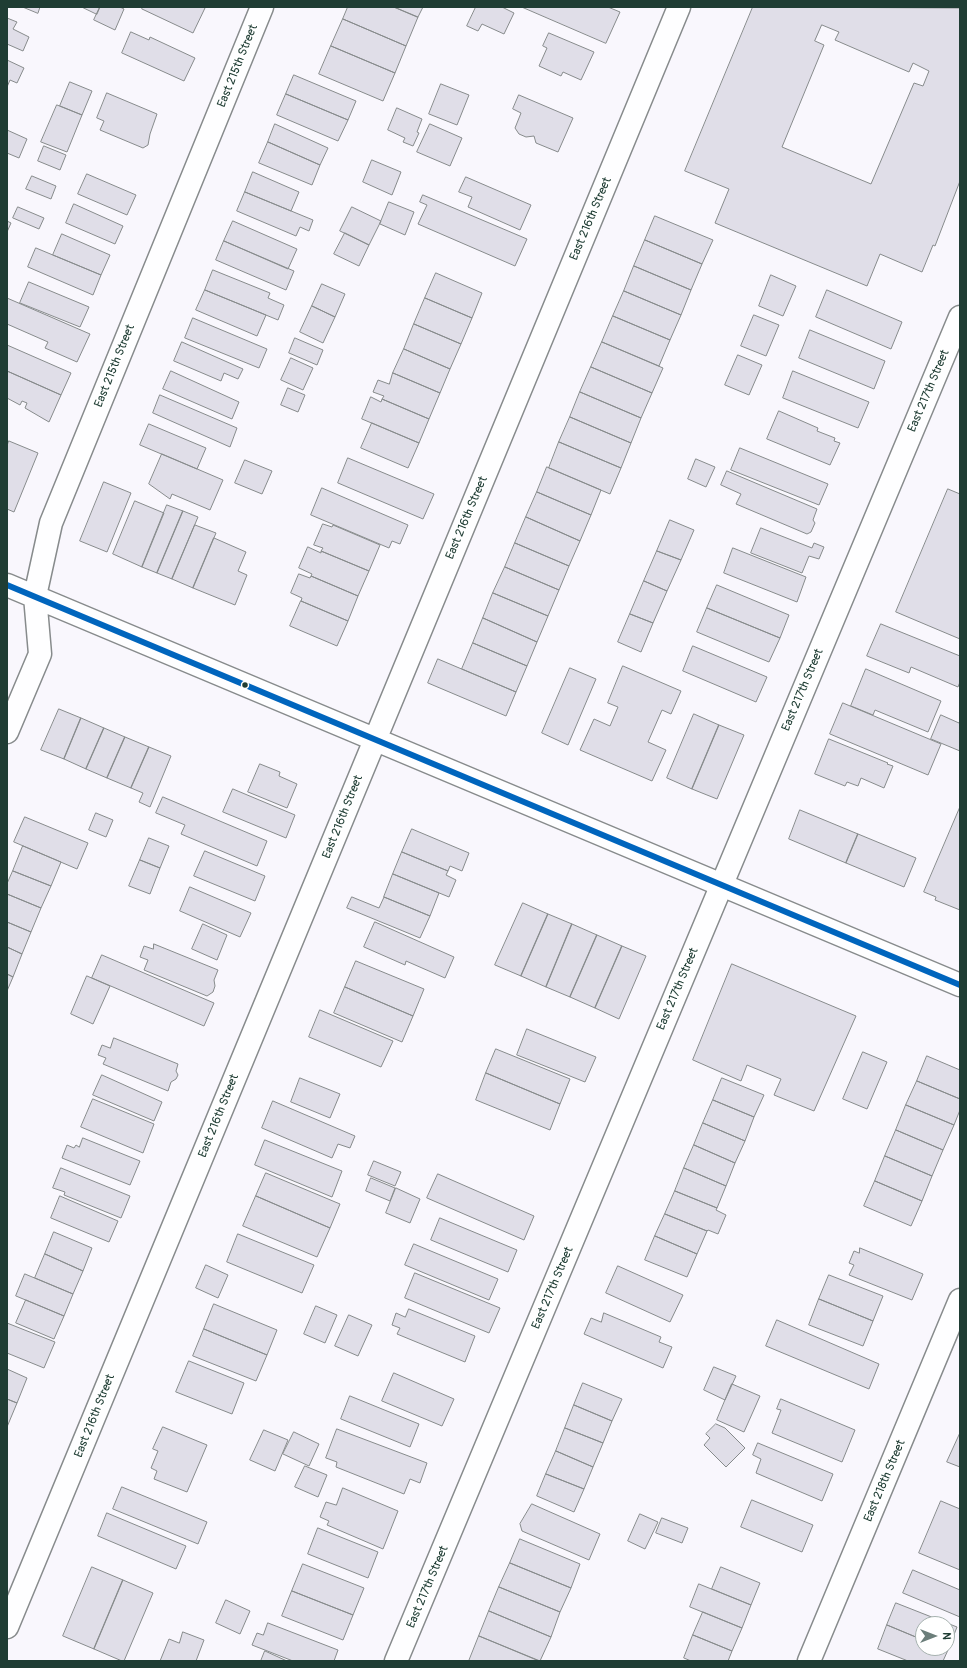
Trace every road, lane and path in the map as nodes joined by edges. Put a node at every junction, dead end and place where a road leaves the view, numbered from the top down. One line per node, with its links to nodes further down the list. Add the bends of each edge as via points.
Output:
1 (262, 7): 5 (street, East 215th Street, via 51,523)
2 (679, 7): 7 (street, East 216th Street)
3 (960, 317): 8 (street, East 217th Street)
4 (7, 584): 5 (street)
5 (35, 596): 6 (street, East 215th Street, via 40,654); 7 (street)
6 (7, 732)
7 (375, 739): 8 (street); 11 (street, East 216th Street)
8 (722, 885): 9 (street); 12 (street, East 217th Street)
9 (960, 985)
10 (960, 1300): 13 (street, East 218th Street)
11 (7, 1628)
12 (396, 1661)
13 (809, 1661)

